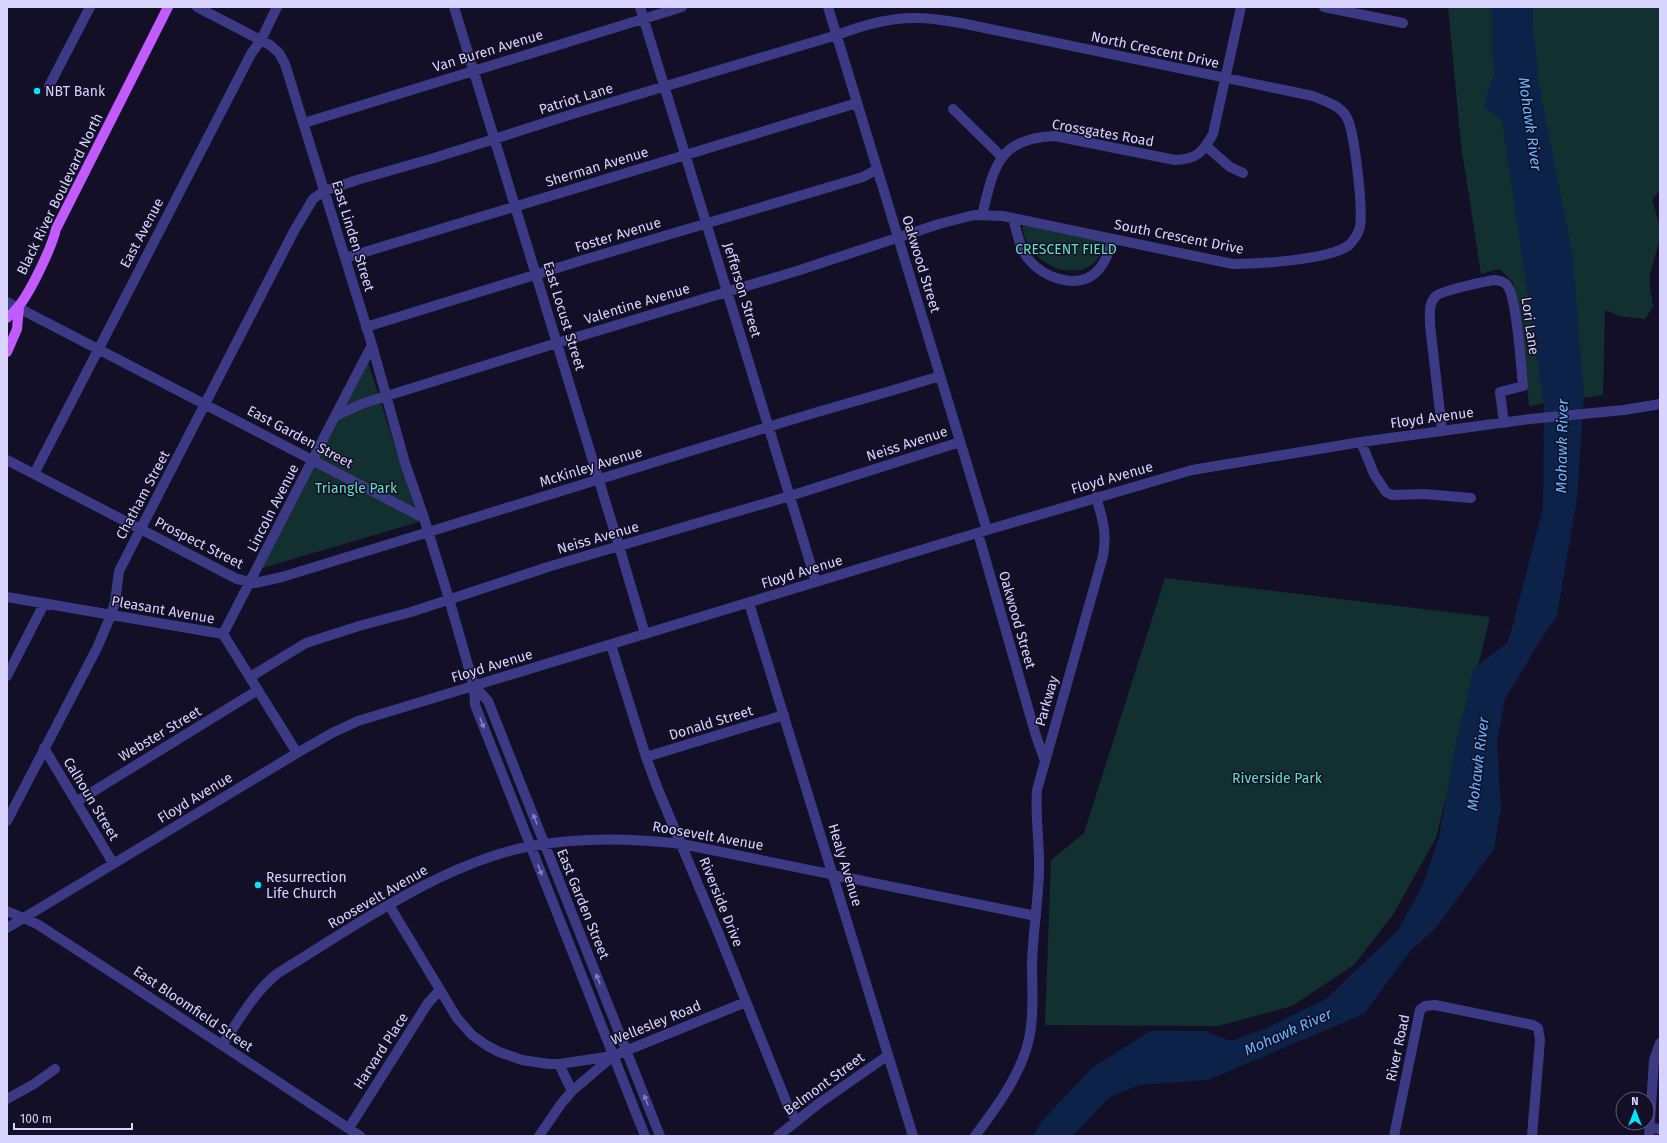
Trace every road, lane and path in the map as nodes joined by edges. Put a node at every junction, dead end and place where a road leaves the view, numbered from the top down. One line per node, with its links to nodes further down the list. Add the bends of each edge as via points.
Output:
1 (90, 7): 17 (street)
2 (168, 7): 40 (main road, Black River Boulevard North, via 56,229 30,288)
3 (197, 7): 14 (street, East Linden Street)
4 (277, 7): 14 (street, East Avenue)
5 (454, 7): 15 (street, East Locust Street)
6 (640, 7): 11 (street, Jefferson Street)
7 (682, 7): 11 (street, Van Buren Avenue)
8 (828, 7): 13 (street, Oakwood Street)
9 (1241, 7): 16 (street, Crossgates Road)
10 (1324, 7): 12 (street)
11 (644, 18): 15 (street, Van Buren Avenue); 18 (street, Jefferson Street)
12 (1403, 23)
13 (837, 35): 16 (street, North Crescent Drive, via 869,23 918,18 961,23); 18 (street, Patriot Lane); 19 (street, Oakwood Street)
14 (261, 40): 21 (street, East Linden Street, via 279,53 285,64); 45 (street, East Avenue, via 251,54)
15 (473, 71): 21 (street, Van Buren Avenue); 22 (street, East Locust Street)
16 (1225, 78): 23 (street, Crossgates Road, via 1213,134); 33 (street, North Crescent Drive, via 1313,96 1331,103 1346,115 1353,138 1362,214)
17 (49, 86)
18 (665, 86): 22 (street, Patriot Lane); 24 (street, Jefferson Street)
19 (857, 103): 24 (street, Sherman Avenue); 26 (street, Oakwood Street)
20 (953, 109): 25 (street)
21 (304, 123): 28 (street, East Linden Street)
22 (495, 138): 28 (street, Patriot Lane); 29 (street, East Locust Street)
23 (1206, 146): 25 (street, Crossgates Road, via 1198,155 1175,160 1055,136 1024,141); 27 (street, via 1230,167)
24 (686, 155): 29 (street, Sherman Avenue); 32 (street, Jefferson Street)
25 (1002, 157): 30 (street, Crossgates Road, via 992,173)
26 (877, 169): 32 (street, Foster Avenue, via 863,177); 34 (street, Oakwood Street)
27 (1243, 173)
28 (324, 191): 36 (street, East Linden Street); 49 (street, Chatham Street, via 313,199 294,231)
29 (516, 207): 36 (street, Sherman Avenue); 37 (street, East Locust Street)
30 (982, 215): 31 (street, South Crescent Drive); 34 (street, via 939,224)
31 (1013, 218): 35 (street, South Crescent Drive); 35 (street, via 1026,256 1040,271 1053,277 1083,280 1094,274 1102,265)
32 (707, 223): 37 (street, Foster Avenue); 38 (street, Jefferson Street)
33 (1358, 233): 35 (street, South Crescent Drive, via 1348,245 1337,251 1287,261 1255,264 1218,261)
34 (898, 238): 38 (street, Valentine Avenue); 47 (street, Oakwood Street)
35 (1113, 239)
36 (345, 258): 42 (street, East Linden Street)
37 (536, 275): 42 (street, Foster Avenue); 43 (street, East Locust Street)
38 (728, 291): 43 (street, Valentine Avenue); 53 (street, Jefferson Street)
39 (7, 302): 40 (street, East Garden Street)
40 (18, 307): 41 (main road, Black River Boulevard North); 45 (street, East Garden Street); 46 (main road, Black River Boulevard North, via 17,329)
41 (7, 318)
42 (366, 327): 44 (street, East Linden Street)
43 (557, 343): 48 (street, Valentine Avenue); 60 (street, East Locust Street)
44 (372, 345): 48 (street, East Linden Street); 51 (street, Lincoln Avenue)
45 (97, 348): 49 (street, East Garden Street); 59 (street, East Avenue)
46 (7, 352)
47 (940, 376): 53 (street, McKinley Avenue); 55 (street, Oakwood Street)
48 (385, 395): 51 (street); 64 (street, East Linden Street)
49 (206, 404): 58 (street, East Garden Street); 65 (street, Chatham Street)
50 (1660, 404): 52 (street, Floyd Avenue)
51 (335, 416): 58 (street, Lincoln Avenue)
52 (1504, 423): 54 (street, Floyd Avenue); 54 (street, Lori Lane, via 1500,392 1523,386 1510,289 1505,283 1496,280 1440,293 1432,301 1430,325)
53 (769, 427): 60 (street, McKinley Avenue); 61 (street, Jefferson Street)
54 (1442, 430): 56 (street, Floyd Avenue)
55 (960, 442): 61 (street, Neiss Avenue); 66 (street, Oakwood Street)
56 (1361, 442): 62 (street, Floyd Avenue, via 1192,470); 63 (street, via 1374,474 1386,492 1392,495 1424,494)
57 (7, 460): 59 (street, Prospect Street)
58 (313, 460): 64 (street, East Garden Street); 70 (street, Lincoln Avenue)
59 (34, 474): 65 (street, Prospect Street)
60 (599, 478): 67 (street, McKinley Avenue); 68 (street, East Locust Street)
61 (790, 496): 68 (street, Neiss Avenue); 69 (street, Jefferson Street)
62 (1096, 497): 66 (street, Floyd Avenue); 87 (street, Parkway, via 1106,538 1103,556)
63 (1470, 498)
64 (424, 518): 67 (street, East Garden Street)
65 (140, 528): 70 (street, Prospect Street, via 237,579); 75 (street, Chatham Street, via 119,571)
66 (982, 531): 69 (street, Floyd Avenue); 87 (street, Oakwood Street, via 1036,736)
67 (428, 532): 70 (street, McKinley Avenue, via 282,577); 72 (street, East Garden Street)
68 (619, 546): 72 (street, Neiss Avenue); 77 (street, East Locust Street)
69 (816, 582): 73 (street, Floyd Avenue)
70 (251, 583): 76 (street, Lincoln Avenue)
71 (7, 597): 74 (street, Pleasant Avenue)
72 (449, 599): 80 (street, Neiss Avenue, via 306,643); 81 (street, East Garden Street)
73 (749, 603): 77 (street, Floyd Avenue); 83 (street, Healy Avenue)
74 (44, 604): 75 (street, Pleasant Avenue); 79 (street)
75 (112, 615): 76 (street, Pleasant Avenue); 84 (street, Chatham Street, via 98,648)
76 (223, 634): 80 (street, Pleasant Avenue)
77 (645, 634): 78 (street, Floyd Avenue)
78 (611, 645): 81 (street, Floyd Avenue); 86 (street, Riverside Drive)
79 (7, 676)
80 (250, 677): 82 (street, Pleasant Avenue)
81 (474, 686): 85 (street, Floyd Avenue, via 358,721); 90 (street, East Garden Street, one-way to 81, via 488,701); 92 (street, East Garden Street, one-way to 92, via 476,705)
82 (258, 690): 85 (street, Pleasant Avenue); 88 (street, Webster Street)
83 (784, 715): 86 (street, Donald Street); 94 (street, Healy Avenue)
84 (44, 748): 88 (street, Calhoun Street); 89 (street, Chatham Street)
85 (297, 753): 93 (street, Floyd Avenue)
86 (646, 758): 91 (street, Riverside Drive)
87 (1045, 761): 97 (street, Parkway, via 1037,790 1039,871)
88 (76, 802): 93 (street, Calhoun Street)
89 (7, 821)
90 (544, 844): 91 (street, Roosevelt Avenue, via 613,839 645,839); 92 (street, Roosevelt Avenue); 104 (street, East Garden Street, one-way to 90)
91 (682, 844): 94 (street, Roosevelt Avenue); 101 (street, Riverside Drive)
92 (530, 846): 95 (street, Roosevelt Avenue, via 463,867); 105 (street, East Garden Street, one-way to 105)
93 (113, 863): 98 (street, Floyd Avenue)
94 (833, 874): 97 (street, Roosevelt Avenue); 106 (street, Healy Avenue)
95 (389, 905): 100 (street, Wellesley Road); 103 (street, Roosevelt Avenue, via 266,982)
96 (7, 911): 98 (street, East Bloomfield Street)
97 (1036, 916): 120 (street, Parkway, via 1032,962 1033,1007 1026,1050 1013,1082)
98 (24, 918): 99 (street, Floyd Avenue); 103 (street, East Bloomfield Street)
99 (7, 928)
100 (440, 990): 107 (street, Wellesley Road, via 457,1018 472,1035 486,1045 522,1060); 113 (street, Harvard Place, via 428,1003)
101 (746, 1002): 104 (street, Wellesley Road); 112 (street, Riverside Drive)
102 (1660, 1043): 110 (street, via 1654,1060)
103 (222, 1045): 113 (street, East Bloomfield Street)
104 (627, 1051): 105 (street, Wellesley Road); 117 (street, East Garden Street, one-way to 104)
105 (613, 1056): 107 (street, Wellesley Road); 109 (street); 116 (street, East Garden Street)
106 (887, 1056): 112 (street, Belmont Street); 119 (street, Healy Avenue)
107 (559, 1064): 109 (street)
108 (55, 1069): 111 (street)
109 (572, 1091): 115 (street)
110 (1654, 1091)
111 (7, 1099)
112 (796, 1121): 118 (street, Belmont Street)
113 (348, 1128): 114 (street, East Bloomfield Street)
114 (360, 1136)
115 (539, 1136)
116 (645, 1136)
117 (660, 1136)
118 (778, 1136)
119 (913, 1136)
120 (974, 1136)
121 (1394, 1136): 122 (street, River Road, via 1420,1010 1423,1006 1435,1005 1538,1028 1540,1040)
122 (1532, 1136)

